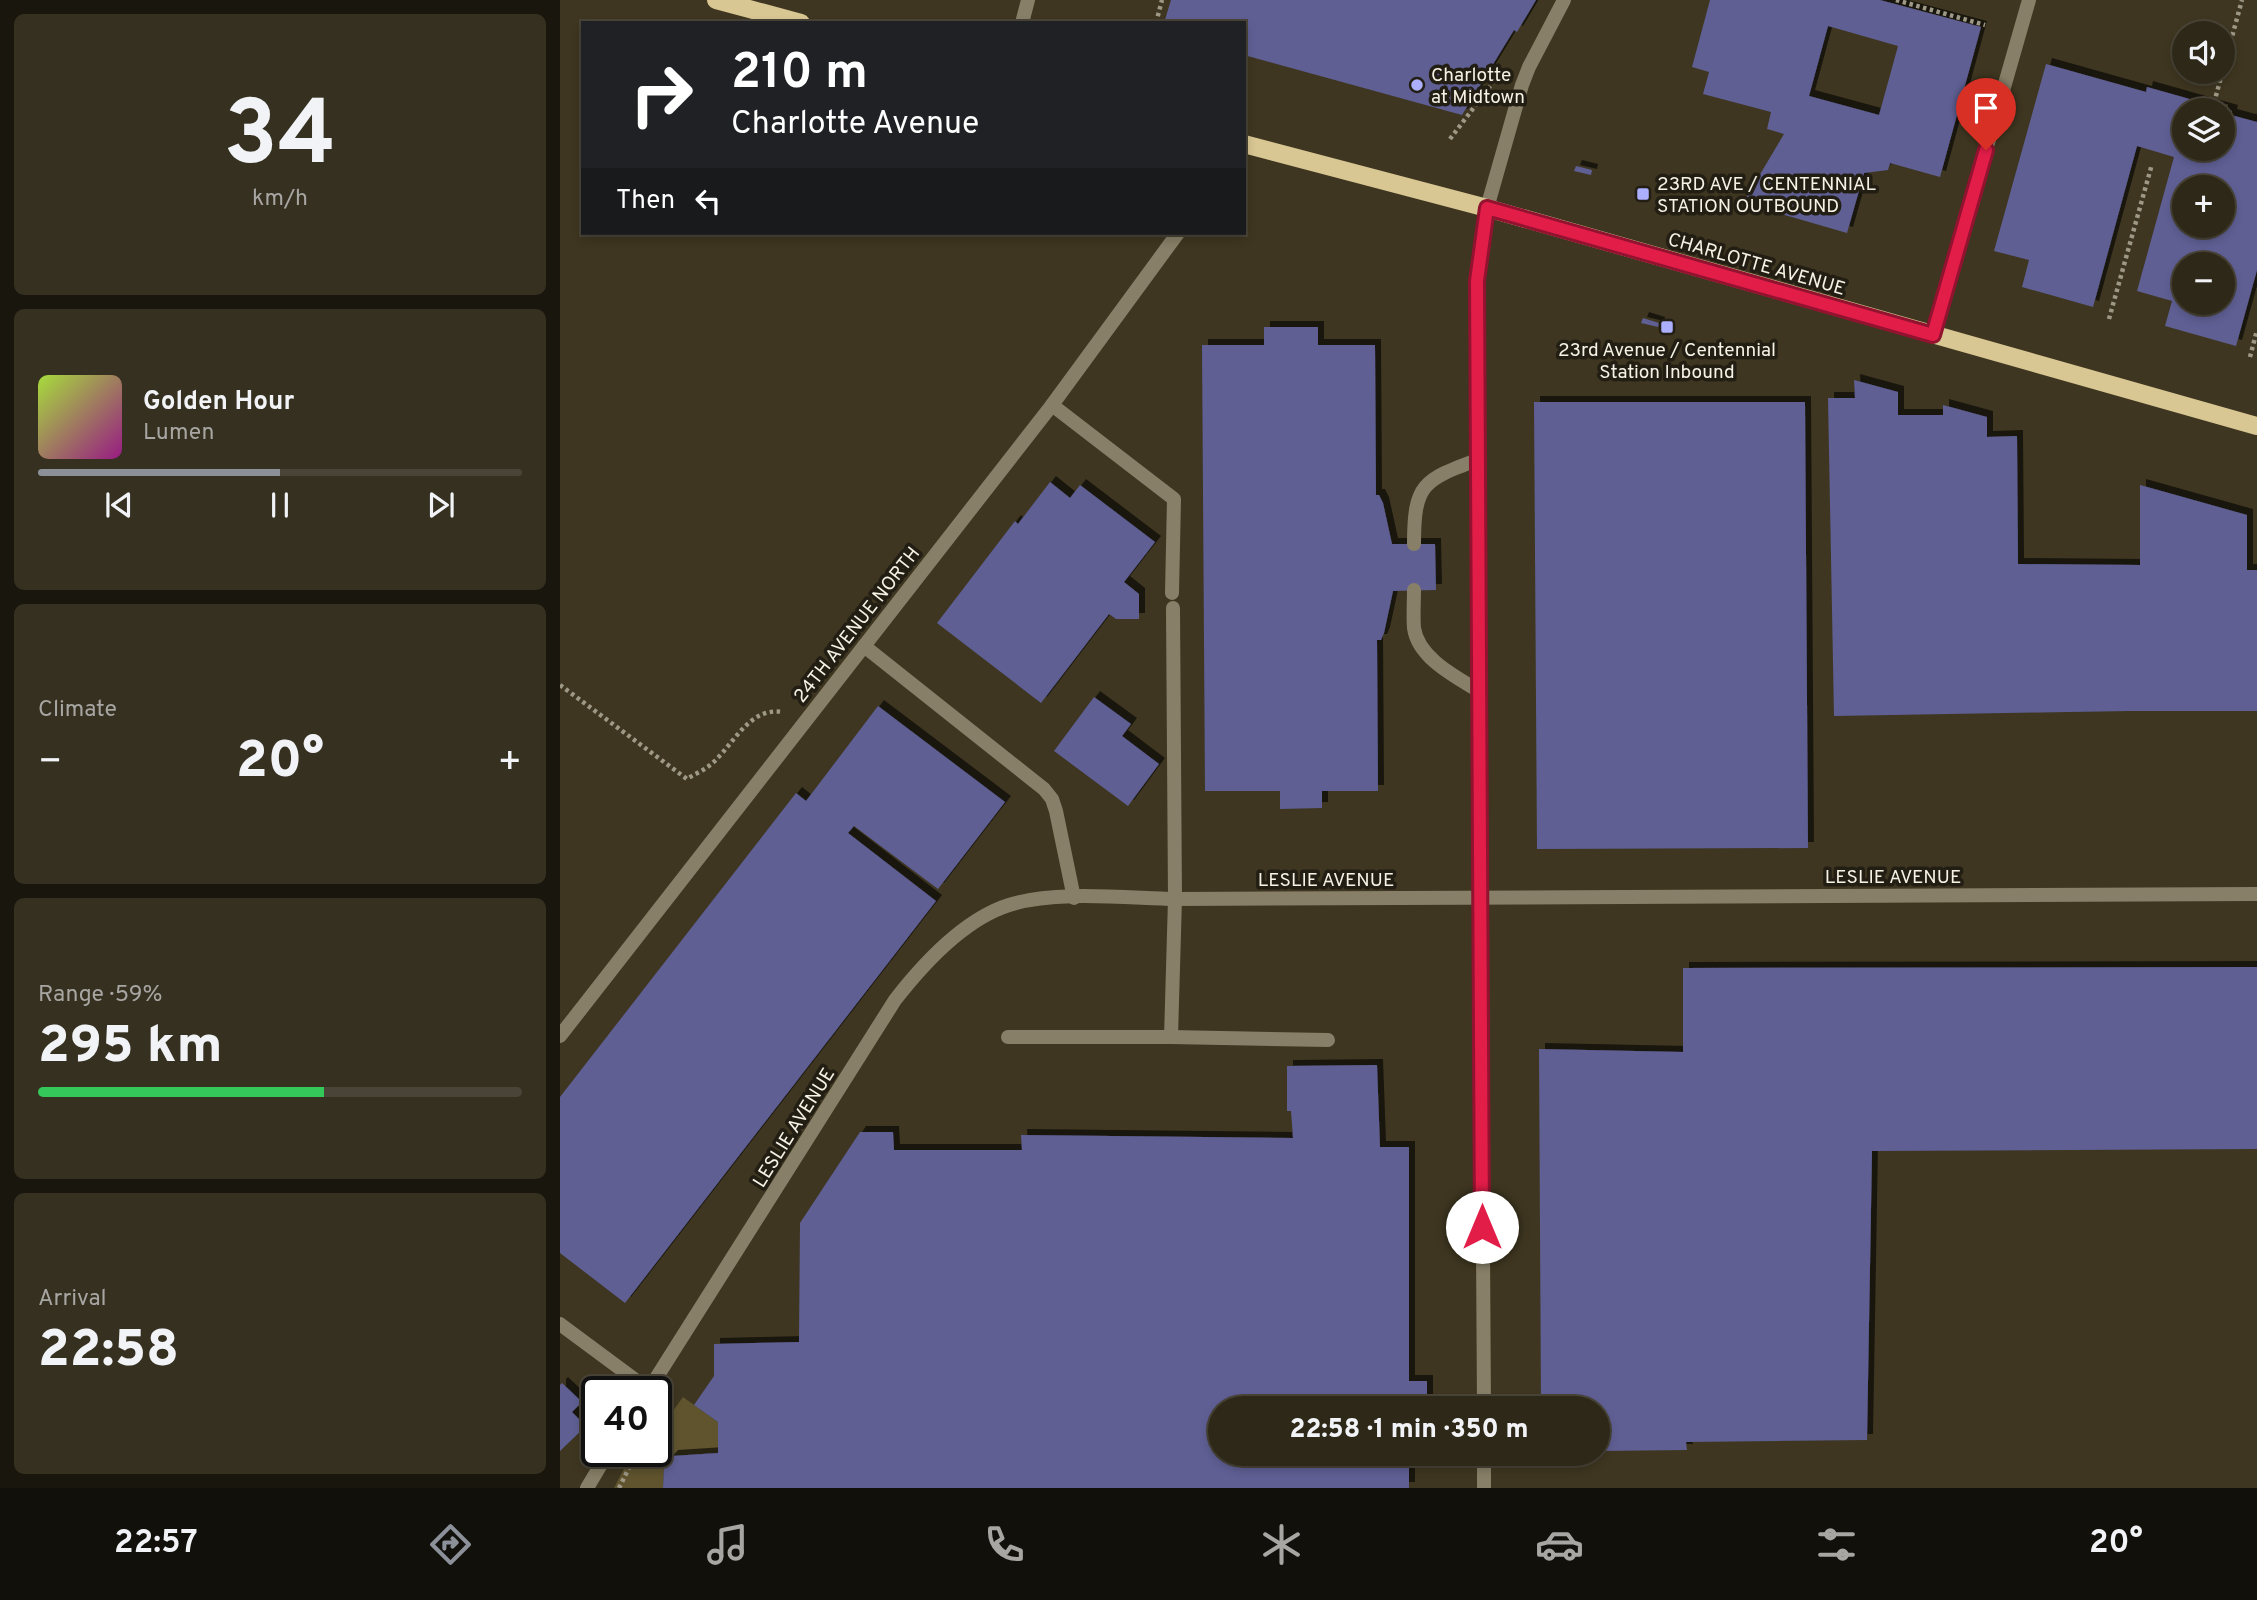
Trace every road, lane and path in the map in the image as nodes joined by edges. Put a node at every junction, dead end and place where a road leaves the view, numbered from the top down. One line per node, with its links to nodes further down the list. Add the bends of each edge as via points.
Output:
1 (716, 0): 8 (main road)
2 (1028, 0): 9 (street)
3 (1162, 0): 10 (path)
4 (1564, 0): 15 (street, via 1522,85)
5 (1896, 0): 11 (path)
6 (2029, 0): 19 (street)
7 (2242, 0): 12 (path)
8 (795, 21)
9 (1023, 21)
10 (1157, 21)
11 (1985, 24)
12 (2215, 98)
13 (1246, 145): 15 (main road, CHARLOTTE AVENUE)
14 (2152, 164): 17 (path)
15 (1487, 208): 19 (main road, CHARLOTTE AVENUE); 23 (street, via 1477,281)
16 (1177, 235): 21 (street, 24TH AVENUE NORTH)
17 (2109, 319)
18 (2257, 330): 20 (path)
19 (1933, 335): 22 (main road, CHARLOTTE AVENUE)
20 (2249, 357)
21 (1052, 405): 26 (street, via 1174,499); 28 (street, 24TH AVENUE NORTH)
22 (2257, 426)
23 (1478, 460): 24 (street, via 1440,474 1420,492 1415,504); 30 (street)
24 (1414, 544)
25 (1414, 590): 30 (street, via 1418,641 1445,669)
26 (1172, 593)
27 (1173, 608): 35 (street)
28 (864, 646): 33 (street, via 1044,789 1056,811); 36 (street, 24TH AVENUE NORTH)
29 (560, 685): 31 (path, via 687,779 706,768 751,722 770,712)
30 (1479, 691): 34 (street)
31 (783, 712)
32 (2257, 894): 34 (street, LESLIE AVENUE)
33 (1074, 898): 35 (street, LESLIE AVENUE); 42 (street, LESLIE AVENUE, via 1009,905 985,916 920,968 895,1000)
34 (1480, 898): 35 (street, LESLIE AVENUE); 43 (street)
35 (1175, 899): 38 (street)
36 (560, 1036)
37 (1008, 1037): 38 (street)
38 (1171, 1037): 39 (street)
39 (1328, 1040)
40 (560, 1324): 41 (street)
41 (628, 1376)
42 (657, 1376)
43 (1484, 1396)
44 (1484, 1466): 49 (street)
45 (599, 1467): 47 (street)
46 (630, 1467): 48 (path)
47 (587, 1488)
48 (619, 1488)
49 (1484, 1488)

